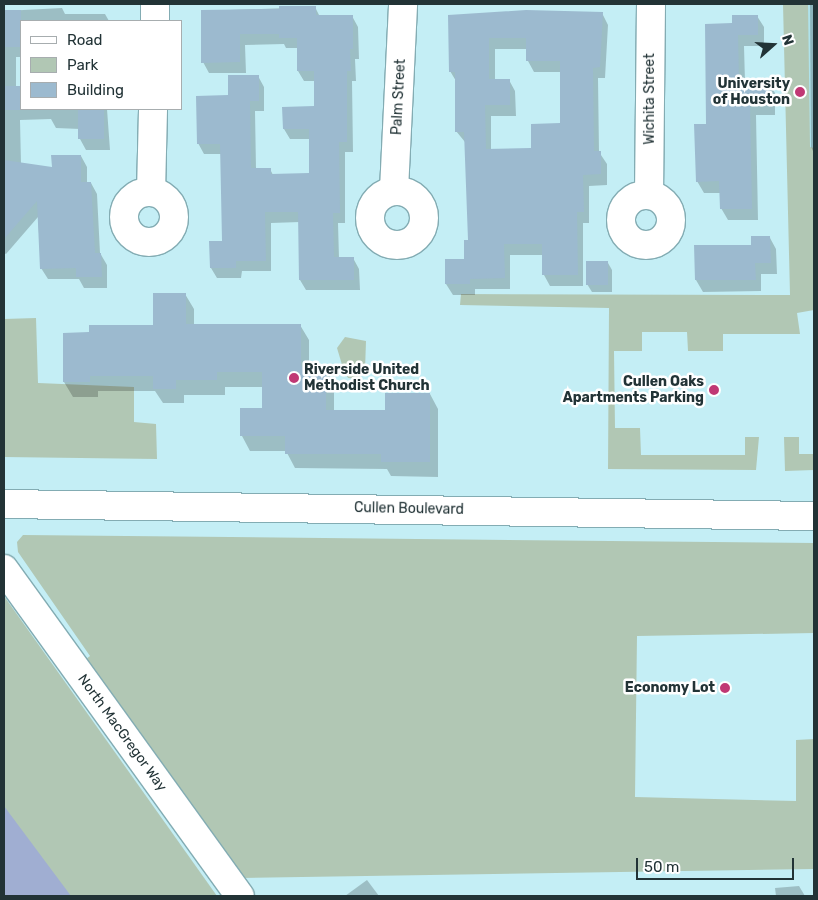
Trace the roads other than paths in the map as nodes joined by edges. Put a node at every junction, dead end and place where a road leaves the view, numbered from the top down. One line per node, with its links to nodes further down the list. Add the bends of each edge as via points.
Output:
1 (156, 4): 4 (street)
2 (403, 4): 6 (street, Palm Street)
3 (651, 4): 8 (street, Wichita Street)
4 (155, 20)
5 (153, 110): 7 (street)
6 (394, 190)
7 (151, 192)
8 (650, 195)
9 (4, 504): 10 (street, Cullen Boulevard)
10 (814, 516)
11 (4, 569): 12 (street, North MacGregor Way)
12 (240, 896)

